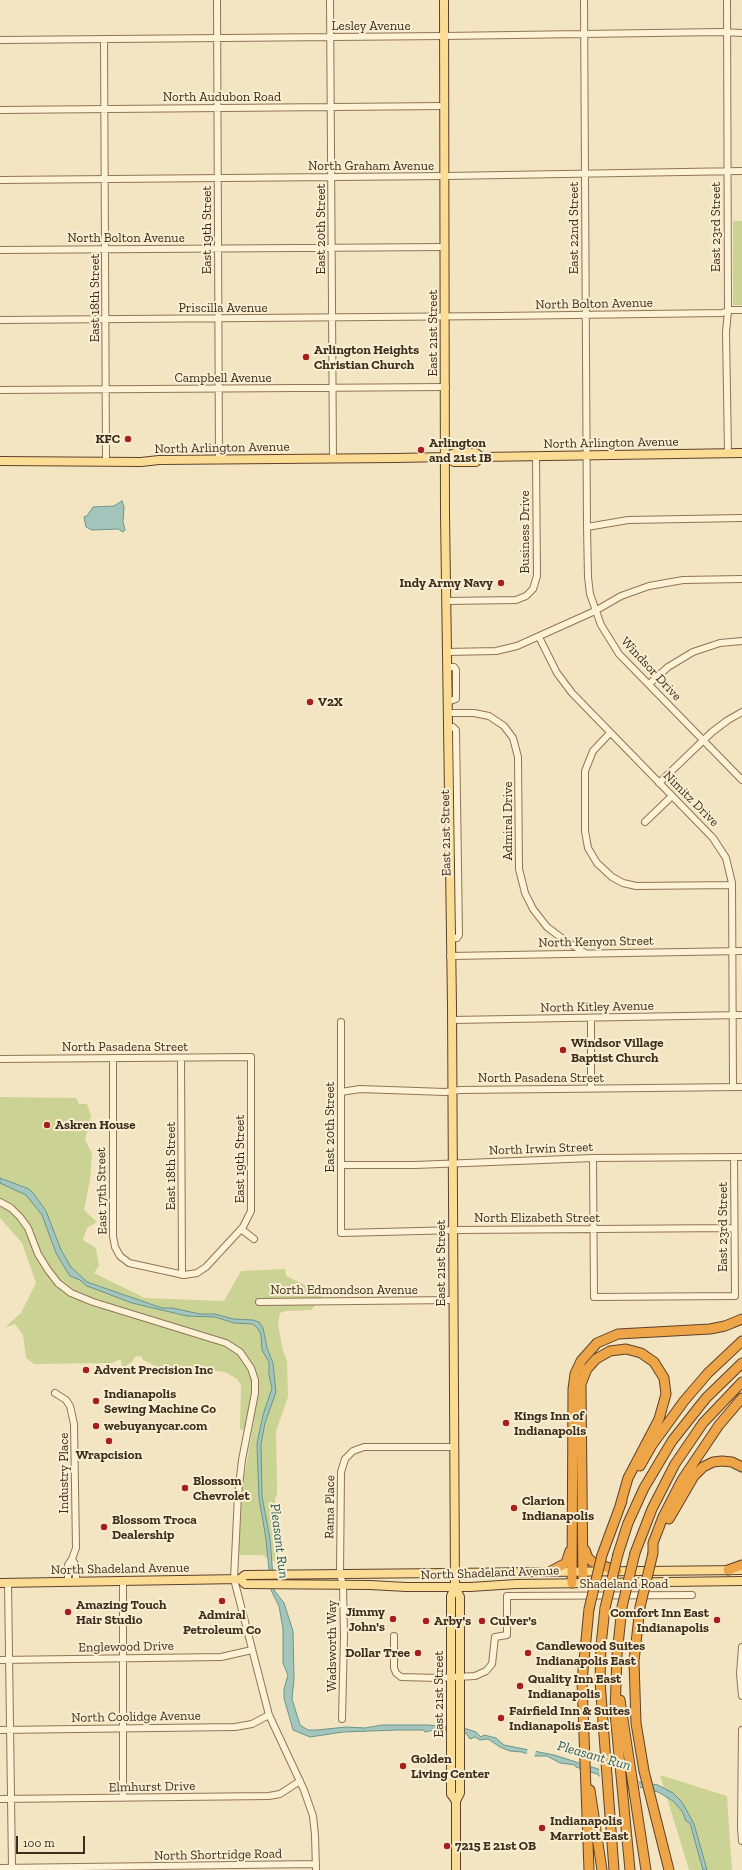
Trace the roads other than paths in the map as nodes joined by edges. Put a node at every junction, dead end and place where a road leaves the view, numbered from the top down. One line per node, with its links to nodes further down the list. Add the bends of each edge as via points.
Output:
1 (217, 0): 11 (street, East 19th Street)
2 (330, 0): 10 (street, East 20th Street)
3 (444, 0): 9 (main road, East 21st Street)
4 (584, 0): 8 (street, East 22nd Street)
5 (727, 0): 6 (street, East 23rd Street)
6 (727, 33): 7 (street, Lesley Avenue); 8 (street, Lesley Avenue); 19 (street, East 23rd Street)
7 (742, 33)
8 (584, 34): 9 (street, Lesley Avenue); 21 (street, East 22nd Street)
9 (444, 36): 10 (street, Lesley Avenue); 14 (main road, East 21st Street)
10 (330, 37): 11 (street, Lesley Avenue); 15 (street, East 20th Street)
11 (218, 38): 12 (street, Lesley Avenue); 16 (street, East 19th Street)
12 (104, 39): 13 (street, Lesley Avenue); 17 (street, East 18th Street)
13 (0, 40)
14 (444, 106): 15 (street, North Audubon Road); 22 (main road, East 21st Street)
15 (331, 107): 16 (street, North Audubon Road); 23 (street, East 20th Street)
16 (218, 108): 17 (street, North Audubon Road); 24 (street, East 19th Street)
17 (105, 109): 18 (street, North Audubon Road); 25 (street, East 18th Street)
18 (0, 110)
19 (727, 171): 20 (street, North Graham Avenue); 21 (street, North Graham Avenue); 33 (street, East 23rd Street)
20 (742, 171)
21 (585, 174): 22 (street, North Graham Avenue); 34 (street, East 22nd Street)
22 (445, 176): 23 (street, North Graham Avenue); 27 (main road, East 21st Street)
23 (331, 177): 24 (street, North Graham Avenue); 29 (street, East 20th Street)
24 (218, 178): 25 (street, North Graham Avenue); 28 (street, East 19th Street)
25 (105, 179): 26 (street, North Graham Avenue); 30 (street, East 18th Street)
26 (0, 180)
27 (445, 247): 29 (street, North Bolton Avenue); 35 (main road, East 21st Street)
28 (218, 248): 29 (street, North Bolton Avenue); 30 (street, North Bolton Avenue); 37 (street, East 19th Street)
29 (332, 248): 36 (street, East 20th Street)
30 (105, 249): 31 (street, North Bolton Avenue); 39 (street, East 18th Street)
31 (0, 250)
32 (742, 310): 33 (street, North Bolton Avenue)
33 (728, 311): 34 (street, North Bolton Avenue); 45 (street, East 23rd Street)
34 (586, 315): 35 (street, North Bolton Avenue); 47 (street, East 22nd Street)
35 (445, 317): 36 (street, Priscilla Avenue); 40 (main road, East 21st Street)
36 (332, 318): 37 (street, Priscilla Avenue); 41 (street, East 20th Street)
37 (219, 319): 39 (street, Priscilla Avenue); 42 (street, East 19th Street)
38 (0, 320): 39 (street, Priscilla Avenue)
39 (106, 320): 44 (street, East 18th Street)
40 (446, 387): 41 (street, Campbell Avenue); 50 (main road, East 21st Street)
41 (332, 388): 42 (street, Campbell Avenue); 49 (street, East 20th Street)
42 (219, 389): 44 (street, Campbell Avenue); 52 (street, East 19th Street)
43 (0, 390): 44 (street, Campbell Avenue)
44 (106, 390): 51 (street, East 18th Street)
45 (728, 453): 46 (main road, North Arlington Avenue); 47 (main road, North Arlington Avenue)
46 (742, 453)
47 (586, 455): 48 (main road, North Arlington Avenue); 55 (street, Windsor Drive)
48 (536, 457): 50 (main road, North Arlington Avenue, via 481,457 476,462 454,462); 57 (street, Business Drive, via 537,576 533,589 526,596 516,600)
49 (333, 458): 50 (main road, North Arlington Avenue); 52 (main road, North Arlington Avenue)
50 (445, 458): 57 (main road, East 21st Street)
51 (106, 460): 52 (main road, North Arlington Avenue); 53 (main road, North Arlington Avenue)
52 (219, 460)
53 (0, 461)
54 (742, 518): 55 (street, via 628,520)
55 (587, 527): 58 (street, Windsor Drive, via 588,577)
56 (742, 580): 58 (street, via 683,580 660,584 631,592)
57 (446, 601): 61 (main road, East 21st Street)
58 (595, 611): 59 (street); 62 (street, Windsor Drive, via 616,650)
59 (539, 637): 61 (street, via 505,650); 65 (street, Nimitz Drive, via 566,687)
60 (742, 641): 62 (street, via 720,643 693,652 668,667)
61 (447, 652): 64 (main road, East 21st Street)
62 (649, 684): 66 (street, Windsor Drive)
63 (742, 712): 66 (street)
64 (448, 713): 74 (street, Admiral Drive, via 490,716 504,726 514,738 518,757 519,869 525,893 547,927); 75 (main road, East 21st Street)
65 (610, 733): 68 (street, Nimitz Drive); 71 (street, via 593,751 585,771 585,831 588,848 596,863 612,877 636,886)
66 (703, 740): 67 (street, Windsor Drive); 68 (street)
67 (742, 780)
68 (659, 783): 69 (street, Nimitz Drive)
69 (672, 796): 70 (street); 71 (street, Nimitz Drive, via 720,846 728,864)
70 (645, 822)
71 (732, 885): 73 (street, Nimitz Drive)
72 (742, 950): 73 (street, North Kenyon Street)
73 (732, 951): 74 (street, North Kenyon Street); 77 (street, Nimitz Drive)
74 (585, 953): 75 (street, North Kenyon Street)
75 (450, 956): 79 (main road, East 21st Street)
76 (742, 1014): 77 (street, North Kitley Avenue)
77 (733, 1015): 78 (street, North Kitley Avenue); 86 (street)
78 (591, 1018): 79 (street, North Kitley Avenue); 88 (street)
79 (452, 1020): 89 (main road, East 21st Street)
80 (340, 1022): 90 (street, East 20th Street)
81 (256, 1052): 82 (street)
82 (251, 1057): 84 (street, North Pasadena Street); 98 (street, East 19th Street, via 251,1209 249,1218)
83 (112, 1058): 84 (street, North Pasadena Street); 85 (street, North Pasadena Street); 103 (street, East 17th Street, via 115,1247 120,1256 129,1263)
84 (181, 1058): 103 (street, East 18th Street)
85 (0, 1059)
86 (733, 1087): 87 (street, North Pasadena Street); 88 (street, North Pasadena Street)
87 (742, 1087)
88 (591, 1089): 89 (street, North Pasadena Street)
89 (452, 1091): 90 (street, North Pasadena Street, via 360,1089); 94 (main road, East 21st Street)
90 (341, 1092): 95 (street, East 20th Street)
91 (734, 1157): 92 (street, North Irwin Street); 93 (street, North Irwin Street); 97 (street, East 23rd Street)
92 (742, 1157)
93 (593, 1158): 94 (street, North Irwin Street); 99 (street)
94 (453, 1162): 95 (street, North Irwin Street); 100 (main road, East 21st Street)
95 (340, 1165): 101 (street, East 20th Street)
96 (0, 1202): 127 (street, via 20,1217 48,1270 58,1283 71,1293 224,1342 237,1349 247,1360 253,1372 255,1389 238,1495 234,1550)
97 (734, 1228): 99 (street, North Elizabeth Street); 99 (street, East 23rd Street, via 735,1296 594,1296)
98 (241, 1229): 102 (street); 103 (street, East 19th Street, via 203,1270)
99 (594, 1229): 100 (street, North Elizabeth Street)
100 (453, 1231): 101 (street, North Elizabeth Street); 104 (main road, East 21st Street)
101 (341, 1233)
102 (254, 1239)
103 (182, 1275)
104 (454, 1300): 105 (street, North Edmondson Avenue); 112 (main road, East 21st Street)
105 (259, 1302)
106 (742, 1319): 115 (highway, via 710,1329 618,1334 600,1341 586,1354 577,1368 573,1385)
107 (742, 1341): 114 (highway, via 708,1373 674,1415 652,1445)
108 (742, 1363): 168 (highway, bridge, via 706,1398 672,1441 644,1488 618,1554 605,1608 600,1668)
109 (742, 1382): 144 (highway, bridge, via 704,1423 675,1464 652,1509 635,1553 622,1607)
110 (55, 1393): 130 (street, Industry Place, via 66,1400 74,1417 76,1548 72,1559 76,1566)
111 (742, 1398): 117 (highway, via 719,1425 682,1480 663,1517 653,1543)
112 (454, 1447): 123 (main road, East 21st Street); 126 (street, Rama Place, via 364,1447 353,1451 345,1459 341,1472)
113 (742, 1467): 117 (highway, via 732,1462 719,1461 700,1469 675,1507)
114 (620, 1506): 116 (highway, via 628,1478 659,1419 666,1394 664,1378 654,1362 639,1352 626,1349 610,1351 596,1359 587,1369 581,1384); 153 (highway, bridge, via 602,1555 589,1609 582,1681 584,1765)
115 (572, 1544): 121 (highway, via 566,1563); 124 (highway)
116 (583, 1546): 122 (highway, via 588,1558 593,1562); 125 (highway)
117 (653, 1553): 158 (highway, bridge, via 640,1606 635,1649 635,1700 644,1771)
118 (742, 1565): 119 (highway)
119 (728, 1570): 120 (main road, North Shadeland Avenue); 122 (main road, North Shadeland Avenue)
120 (742, 1570)
121 (550, 1571): 123 (main road, North Shadeland Avenue); 124 (main road, North Shadeland Avenue)
122 (617, 1571): 125 (main road, North Shadeland Avenue)
123 (455, 1572): 126 (main road, North Shadeland Avenue); 135 (main road, East 21st Street)
124 (572, 1572): 125 (main road, North Shadeland Avenue); 132 (highway)
125 (583, 1572): 133 (highway)
126 (340, 1574): 127 (main road, North Shadeland Avenue, via 245,1575); 134 (street, Wadsworth Way)
127 (237, 1579): 128 (main road, North Shadeland Avenue); 134 (main road, North Shadeland Avenue, via 245,1584); 139 (street)
128 (122, 1581): 130 (main road, North Shadeland Avenue); 140 (street)
129 (742, 1581): 133 (main road, North Shadeland Avenue)
130 (72, 1582): 131 (main road, North Shadeland Avenue)
131 (4, 1583): 142 (street)
132 (572, 1583): 133 (main road, North Shadeland Avenue); 135 (main road, North Shadeland Avenue)
133 (583, 1584)
134 (343, 1585): 135 (main road, North Shadeland Avenue); 147 (street, Wadsworth Way)
135 (455, 1587): 143 (main road, East 21st Street, via 460,1597)
136 (692, 1595): 143 (street, Shadeland Road, via 507,1596 507,1635 495,1638 492,1664 480,1675)
137 (394, 1636): 143 (street, via 394,1668 399,1675 408,1678)
138 (742, 1647): 145 (street)
139 (252, 1650): 140 (street, Englewood Drive, via 221,1657); 146 (street)
140 (123, 1658): 142 (street, Englewood Drive); 148 (street)
141 (0, 1660): 142 (street, Englewood Drive)
142 (10, 1660): 149 (street)
143 (456, 1678): 157 (main road, East 21st Street, via 460,1722 460,1793); 157 (main road, East 21st Street, via 451,1721 451,1794)
144 (616, 1680): 169 (highway, via 615,1713); 170 (highway)
145 (742, 1696)
146 (269, 1715): 148 (street, North Coolidge Avenue, via 252,1724 237,1727); 152 (street)
147 (342, 1719)
148 (123, 1728): 149 (street, North Coolidge Avenue); 154 (street)
149 (10, 1729): 150 (street, North Coolidge Avenue); 156 (street)
150 (0, 1730)
151 (742, 1730): 159 (street)
152 (300, 1781): 154 (street, Elmhurst Drive, via 280,1794 269,1796); 160 (street, via 314,1821)
153 (587, 1784): 166 (highway); 167 (highway)
154 (123, 1798): 156 (street, Elmhurst Drive)
155 (0, 1799): 156 (street, Elmhurst Drive)
156 (11, 1799): 162 (street)
157 (456, 1801): 165 (main road, East 21st Street)
158 (654, 1807): 171 (highway); 172 (highway)
159 (742, 1841)
160 (316, 1867): 163 (street, North Shortridge Road)
161 (0, 1868): 162 (street, North Shortridge Road)
162 (12, 1868): 164 (street, North Shortridge Road)
163 (219, 1868): 164 (street, North Shortridge Road)
164 (123, 1869)
165 (456, 1870)
166 (589, 1870)
167 (602, 1870)
168 (614, 1870)
169 (630, 1870)
170 (646, 1870)
171 (669, 1870)
172 (675, 1870)

